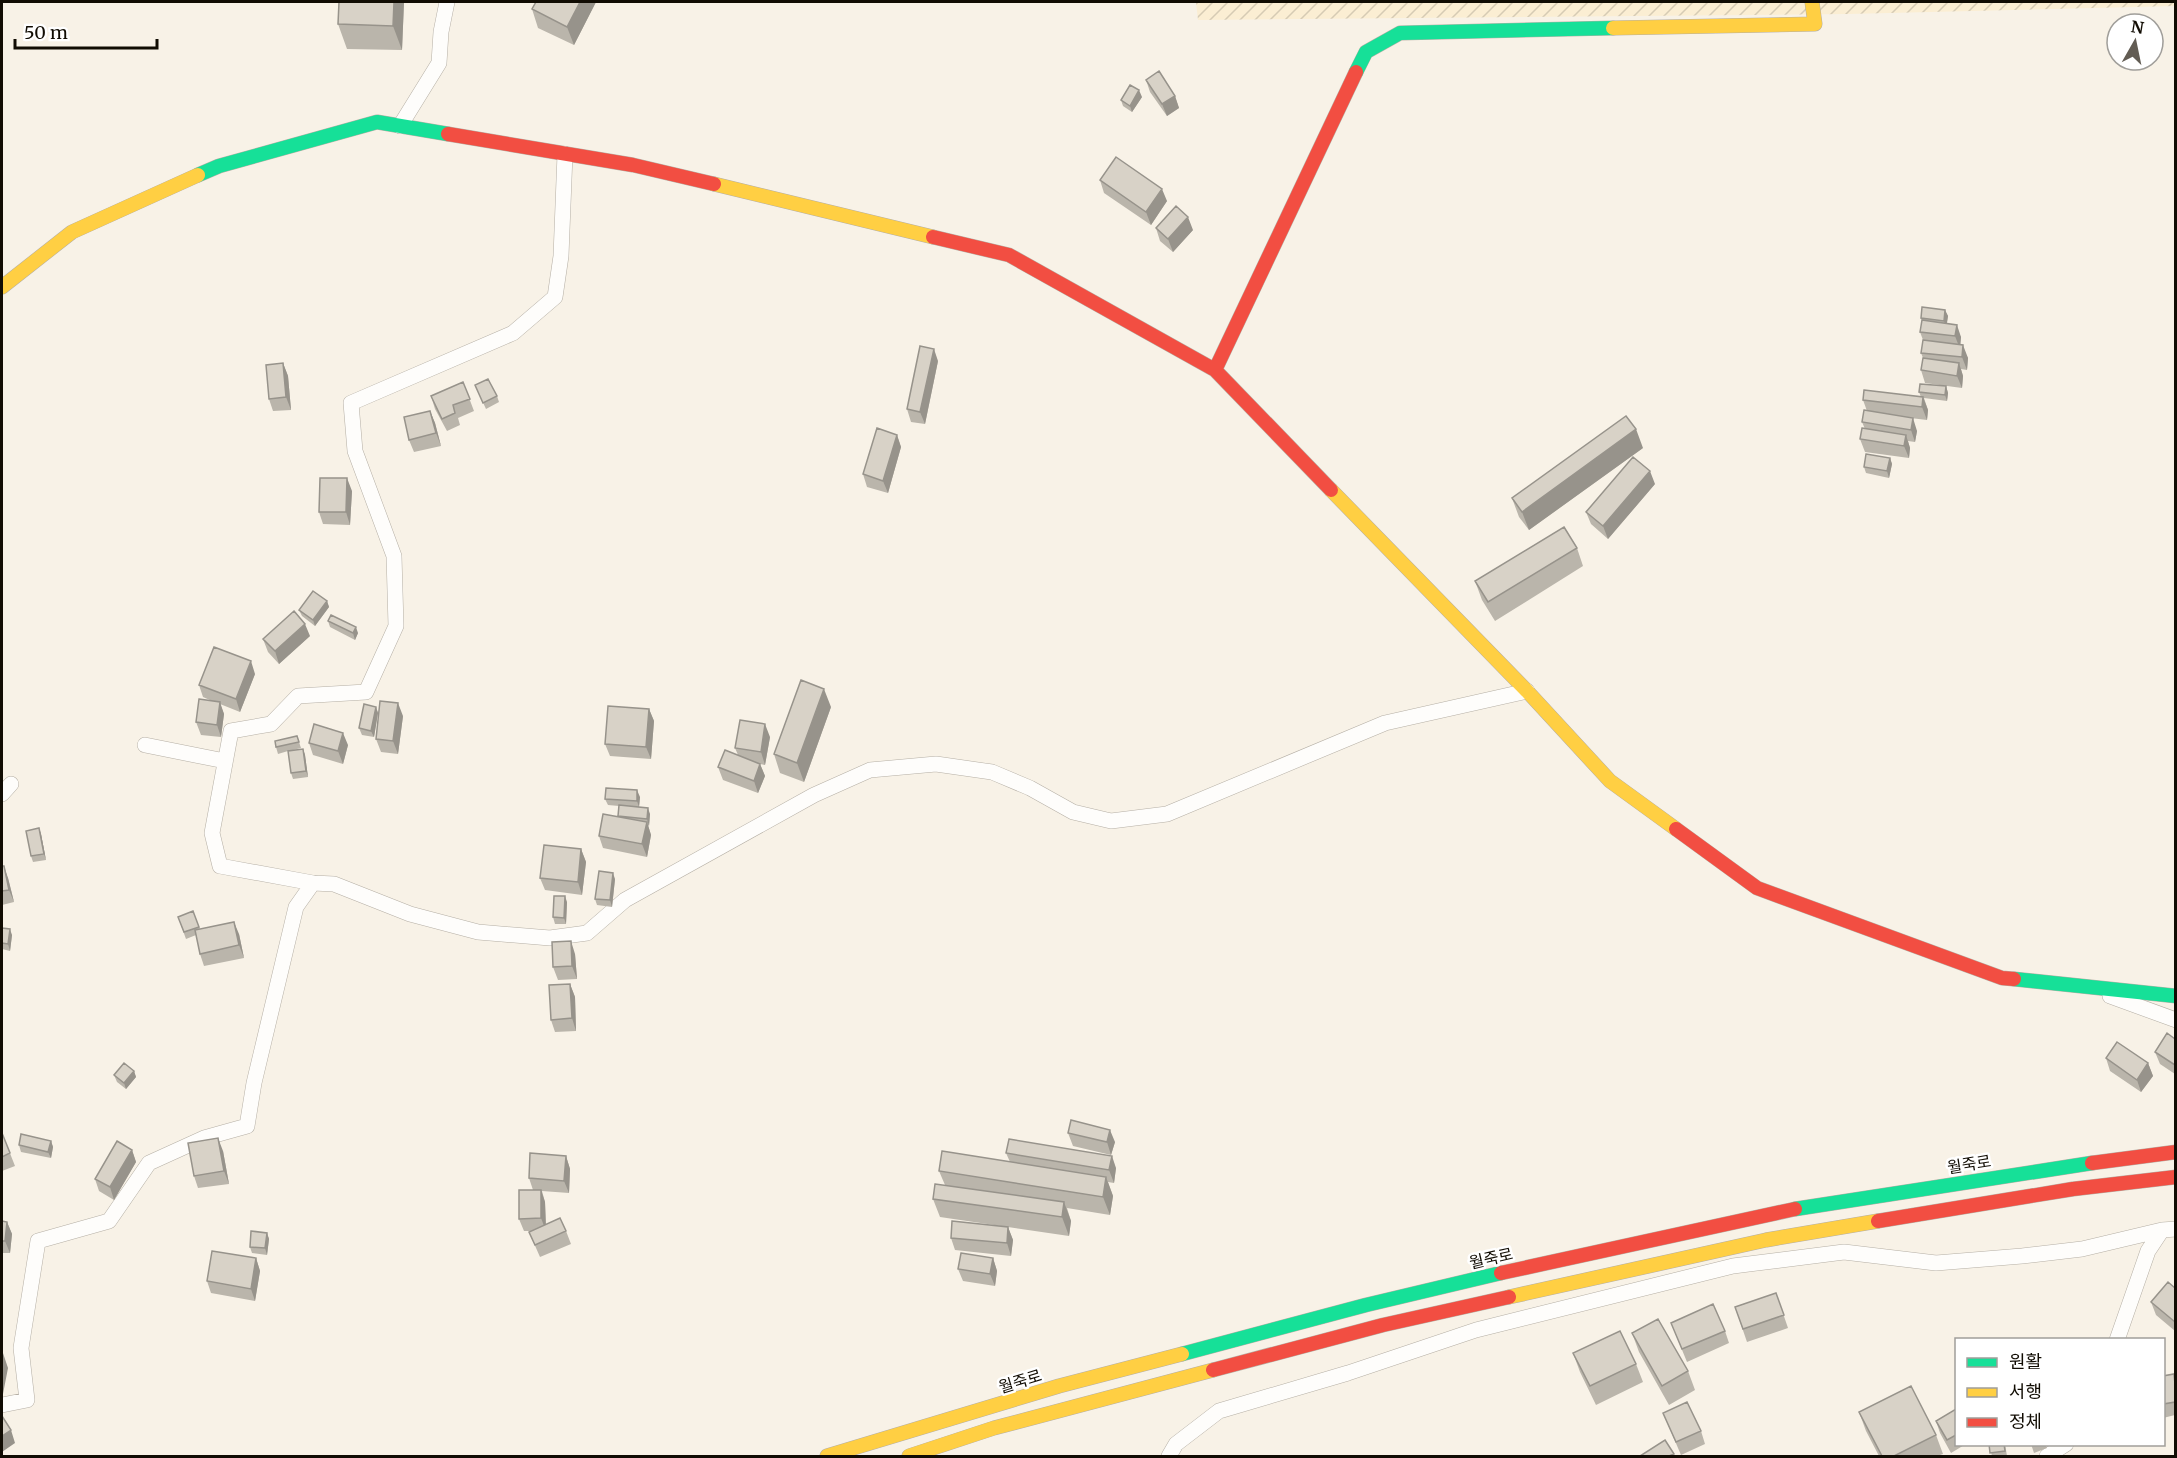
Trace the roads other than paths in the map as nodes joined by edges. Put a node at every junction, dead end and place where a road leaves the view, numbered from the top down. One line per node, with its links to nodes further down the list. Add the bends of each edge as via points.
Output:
1 (447, 2): 3 (street, via 439,63)
2 (1812, 2): 6 (street, via 1815,24 1400,33 1366,52)
3 (400, 126): 4 (street); 5 (street, via 377,122 219,166 72,232)
4 (566, 154): 6 (street, via 633,165 1009,255); 9 (street, via 555,297 513,333 351,403 355,451 394,556 396,626 366,692 298,696 271,724 231,731)
5 (2, 287)
6 (1215, 370): 7 (street)
7 (1527, 691): 10 (street, via 1385,723 1167,814 1111,821 1072,812 992,772 936,764 870,770 814,795 626,900 587,933 550,938 478,932 410,914 334,884); 11 (street, via 1610,780 1757,888 2002,978)
8 (145, 746): 9 (street)
9 (225, 761): 10 (street, via 212,833 220,866)
10 (313, 883): 18 (street, via 296,907 247,1126 204,1138 148,1162 109,1221 38,1241 21,1348 27,1400)
11 (2088, 987): 12 (street); 13 (street)
12 (2175, 996)
13 (2175, 1020)
14 (2175, 1152): 20 (street, 월죽로, via 1774,1212 1556,1260 1366,1305 1059,1386)
15 (2175, 1177): 21 (street, via 2073,1189 1766,1240 1394,1322 994,1428)
16 (2169, 1229): 17 (street, via 2148,1251); 22 (street, via 2082,1249 2012,1257 1936,1263 1844,1252 1733,1266 1476,1330 1219,1411 1176,1444)
17 (2118, 1338)
18 (2, 1405)
19 (2063, 1446): 23 (street)
20 (827, 1456)
21 (909, 1456)
22 (1169, 1456)
23 (2048, 1456)

